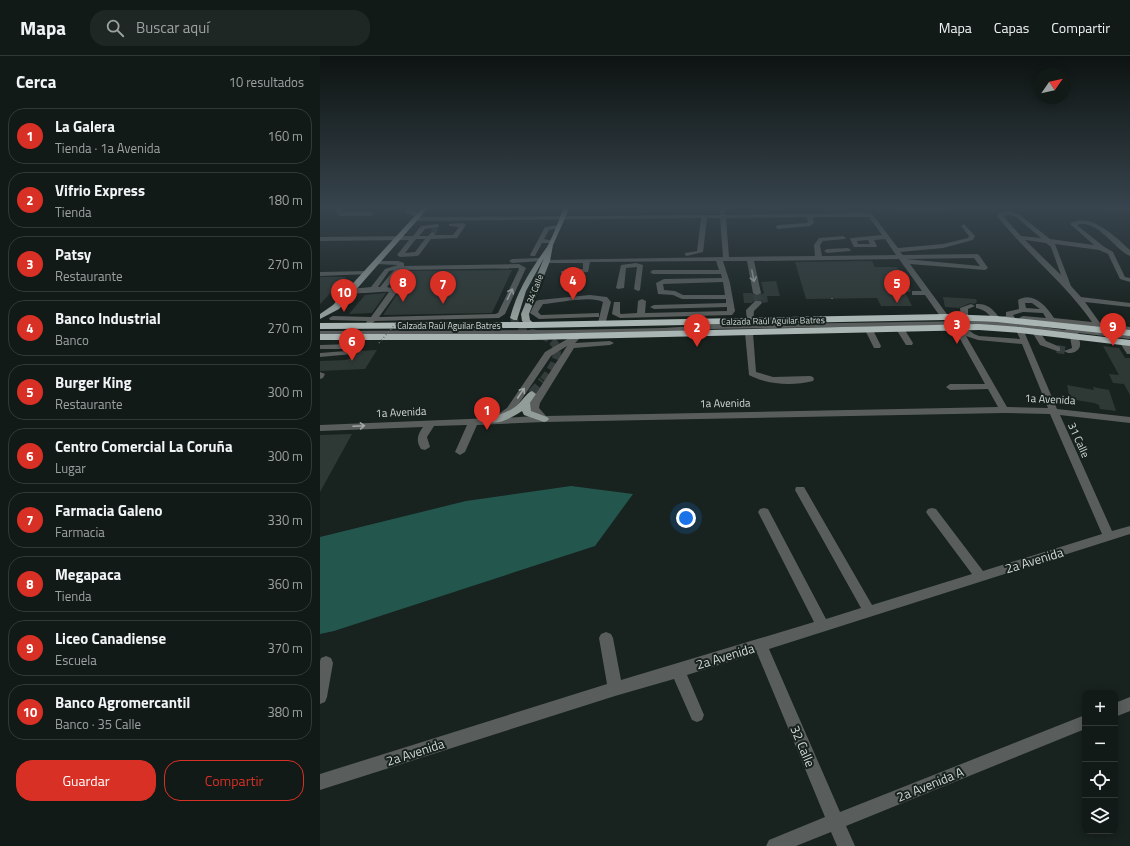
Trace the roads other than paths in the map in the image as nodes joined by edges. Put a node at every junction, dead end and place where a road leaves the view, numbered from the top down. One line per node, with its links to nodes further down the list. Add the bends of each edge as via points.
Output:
1 (551, 243): 28 (main road)
2 (393, 244): 31 (main road)
3 (410, 244): 4 (street, via 400,255 417,254)
4 (425, 244)
5 (539, 244): 24 (street)
6 (701, 244): 30 (street, via 700,252 693,254 619,256)
7 (722, 244): 32 (street)
8 (820, 244): 21 (street)
9 (844, 244): 21 (street)
10 (891, 244): 20 (street)
11 (954, 244): 20 (street)
12 (1025, 244): 43 (street)
13 (1044, 244): 18 (street)
14 (1051, 244): 18 (street)
15 (1069, 244): 19 (street)
16 (1097, 244): 19 (street)
17 (1118, 244): 22 (street)
18 (1054, 246): 23 (street); 43 (street)
19 (1101, 248): 22 (street); 23 (street)
20 (896, 250): 26 (street)
21 (818, 251): 25 (street); 26 (street)
22 (1129, 253): 23 (street)
23 (1111, 254): 42 (street, via 1122,278)
24 (533, 255)
25 (750, 258): 32 (street); 49 (street, one-way to 49)
26 (902, 259): 26 (street, via 977,256 985,268); 51 (street)
27 (526, 260): 28 (street); 33 (street); 35 (street)
28 (543, 260): 29 (street); 73 (main road); 77 (main road, 34 Calle, via 525,314 526,321)
29 (587, 260): 30 (street); 37 (street, via 586,271)
30 (615, 260): 32 (street)
31 (376, 263): 33 (street); 40 (main road)
32 (722, 264): 36 (street); 41 (street)
33 (401, 265): 35 (street); 44 (street, via 387,270); 46 (street)
34 (640, 265): 36 (street); 45 (street, via 623,266); 47 (street)
35 (519, 266): 63 (street, one-way to 35, via 501,314 523,268)
36 (676, 268): 38 (street)
37 (563, 272)
38 (653, 272)
39 (320, 274): 40 (street)
40 (367, 274): 48 (main road)
41 (726, 280): 52 (street); 52 (street, via 659,283 661,292 675,293 682,297)
42 (1130, 280)
43 (1068, 287): 53 (street)
44 (372, 288): 46 (street); 48 (street, via 362,292)
45 (620, 288)
46 (382, 289): 72 (street, via 393,292)
47 (638, 289)
48 (350, 291): 64 (main road, via 336,307)
49 (757, 293)
50 (915, 293): 51 (street)
51 (928, 293): 66 (street)
52 (729, 297): 59 (street)
53 (1078, 299): 58 (street); 76 (street)
54 (554, 300): 65 (street); 65 (street, via 539,303 534,313 539,317); 74 (street, via 590,297 604,299 607,305)
55 (642, 301): 62 (street)
56 (758, 303): 69 (street, via 750,310)
57 (617, 304): 62 (street, via 616,314 620,316)
58 (1130, 305)
59 (730, 306): 60 (street); 62 (street, via 731,311 725,314)
60 (654, 307)
61 (596, 315): 65 (street)
62 (641, 315)
63 (496, 316): 72 (street); 73 (street)
64 (320, 317)
65 (549, 317)
66 (945, 317): 68 (highway, Calzada Raúl Aguilar Batres); 69 (highway, Calzada Raúl Aguilar Batres)
67 (333, 318): 72 (street)
68 (964, 318): 75 (highway, Calzada Raúl Aguilar Batres); 75 (street, via 964,308 988,308)
69 (750, 320): 74 (highway, Calzada Raúl Aguilar Batres)
70 (1051, 320): 71 (street); 71 (street, via 1045,311 1023,310 1009,314); 76 (street)
71 (1009, 321): 75 (street); 80 (street); 95 (street)
72 (370, 322): 73 (highway, Calzada Raúl Aguilar Batres); 78 (highway, Calzada Raúl Aguilar Batres)
73 (511, 322): 77 (highway, Calzada Raúl Aguilar Batres)
74 (602, 323): 77 (highway, Calzada Raúl Aguilar Batres)
75 (996, 323): 81 (highway, Calzada Raúl Aguilar Batres); 85 (highway, Calzada Raúl Aguilar Batres); 86 (highway, Calzada Raúl Aguilar Batres); 94 (street)
76 (1098, 324): 79 (street)
77 (532, 325)
78 (320, 326)
79 (1110, 326): 86 (highway)
80 (688, 328): 83 (street); 88 (street, via 564,332)
81 (961, 328): 82 (highway, Calzada Raúl Aguilar Batres); 94 (street, via 971,336); 110 (street)
82 (900, 329): 84 (highway, Calzada Raúl Aguilar Batres); 98 (street)
83 (320, 330)
84 (869, 330): 89 (highway, Calzada Raúl Aguilar Batres); 101 (street)
85 (1020, 330): 87 (highway, Calzada Raúl Aguilar Batres); 96 (street, 31 Calle)
86 (1130, 331)
87 (1036, 332): 93 (highway, Calzada Raúl Aguilar Batres); 103 (street, via 1043,343)
88 (320, 333)
89 (749, 333): 90 (highway, Calzada Raúl Aguilar Batres); 109 (street, via 752,373 758,378 774,381)
90 (578, 336): 92 (highway, Calzada Raúl Aguilar Batres); 99 (street)
91 (320, 337): 92 (highway, Calzada Raúl Aguilar Batres)
92 (362, 337): 100 (street)
93 (1074, 337): 95 (highway, Calzada Raúl Aguilar Batres); 104 (street, via 1076,349)
94 (1002, 340): 96 (street)
95 (1128, 341): 105 (street)
96 (1025, 342): 115 (street, 31 Calle)
97 (610, 343): 99 (street)
98 (909, 343)
99 (571, 344): 106 (street, via 553,349); 108 (street)
100 (355, 346): 102 (street); 107 (street, via 345,354)
101 (876, 346)
102 (320, 347)
103 (1057, 349)
104 (1068, 352)
105 (1130, 352)
106 (548, 354): 108 (street, via 559,351); 117 (street, one-way to 106, via 510,410)
107 (320, 355)
108 (565, 355): 116 (street, via 535,403 536,412)
109 (810, 380)
110 (991, 386): 111 (street); 114 (street)
111 (950, 387)
112 (532, 394): 113 (main road)
113 (526, 404): 116 (main road, via 527,413); 117 (main road, via 516,412)
114 (1004, 410): 115 (street, 1a Avenida); 116 (street, 1a Avenida)
115 (1053, 410): 118 (street, 1a Avenida); 128 (street, 31 Calle)
116 (544, 419): 117 (street, 1a Avenida)
117 (494, 420): 119 (street, 1a Avenida)
118 (1130, 420)
119 (474, 421): 120 (street, 1a Avenida); 123 (street)
120 (432, 423): 121 (street, 1a Avenida, one-way to 120); 122 (street, via 424,430 422,436)
121 (320, 428)
122 (425, 447)
123 (460, 452)
124 (800, 490): 130 (street)
125 (764, 512): 131 (street)
126 (932, 512): 129 (street)
127 (1130, 530): 128 (street, 2a Avenida)
128 (1109, 537): 129 (street, 2a Avenida)
129 (981, 577): 130 (street, 2a Avenida)
130 (870, 611): 131 (street, 2a Avenida)
131 (823, 626): 133 (street, 2a Avenida)
132 (606, 638): 136 (street)
133 (760, 645): 135 (street, 2a Avenida); 143 (street, 32 Calle)
134 (326, 663): 137 (street)
135 (678, 671): 136 (street, 2a Avenida); 140 (street)
136 (615, 689): 142 (street, 2a Avenida)
137 (320, 697)
138 (1130, 704): 139 (street)
139 (1118, 709)
140 (697, 715)
141 (1082, 723): 143 (street, 2a Avenida A)
142 (320, 782)
143 (836, 822): 144 (street, 2a Avenida A); 145 (street, 32 Calle)
144 (775, 846)
145 (846, 846)

